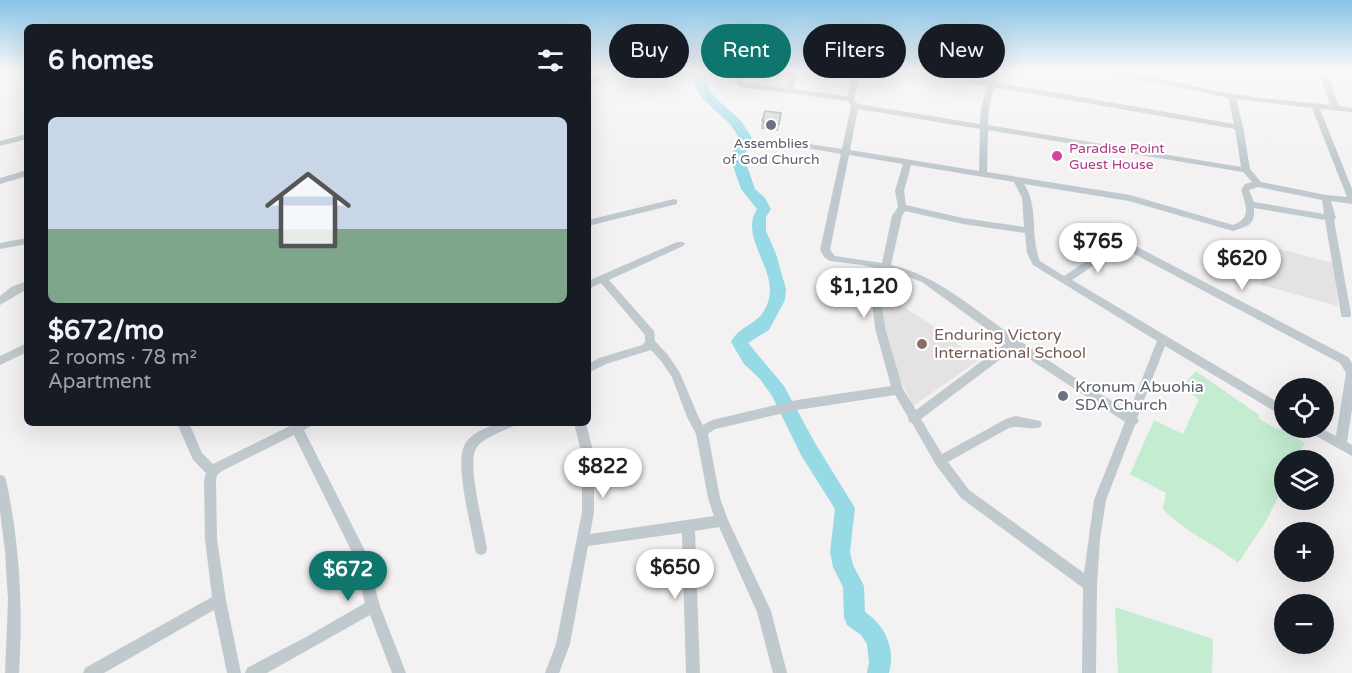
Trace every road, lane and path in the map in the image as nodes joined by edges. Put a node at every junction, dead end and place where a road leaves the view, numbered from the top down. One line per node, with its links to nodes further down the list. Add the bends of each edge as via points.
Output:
1 (849, 101): 7 (street)
2 (988, 101): 11 (street)
3 (1085, 101): 12 (street)
4 (1232, 101): 12 (street)
5 (1276, 101): 8 (street)
6 (1333, 101): 9 (street)
7 (852, 102): 11 (street); 16 (street)
8 (1315, 106): 9 (street); 25 (street)
9 (1335, 107): 10 (street)
10 (1352, 110)
11 (984, 128): 18 (street); 19 (street)
12 (1239, 128): 18 (street)
13 (24, 137): 15 (street)
14 (784, 142): 16 (street)
15 (0, 144)
16 (847, 152): 17 (street); 35 (street, via 825,250 833,259)
17 (907, 163): 19 (street); 28 (street, via 901,185)
18 (1246, 170): 23 (street)
19 (983, 173): 21 (street)
20 (24, 174): 22 (street)
21 (1017, 180): 27 (street, via 1130,198 1233,228 1248,221); 31 (street, via 1026,194)
22 (0, 181)
23 (1258, 184): 24 (street); 27 (street, via 1246,188)
24 (1326, 198): 25 (street); 29 (street)
25 (1352, 200)
26 (674, 202): 30 (street)
27 (1250, 204): 29 (street)
28 (902, 207): 31 (street); 35 (street)
29 (1331, 218): 42 (street)
30 (591, 222)
31 (1029, 231): 38 (street, via 1030,254 1036,263)
32 (24, 242): 34 (street)
33 (680, 244): 37 (street)
34 (0, 246)
35 (886, 267): 36 (street)
36 (903, 271): 45 (street, via 925,280); 49 (street, via 876,296 880,328)
37 (602, 279): 39 (street); 44 (street, via 650,334)
38 (1065, 280): 43 (street); 61 (street, via 1124,243 1344,360 1352,372)
39 (591, 284)
40 (24, 286): 41 (street)
41 (0, 301)
42 (1346, 314)
43 (1163, 339): 50 (street); 52 (street)
44 (650, 343): 48 (street); 59 (street, via 670,366)
45 (1014, 343): 51 (street); 52 (street)
46 (24, 349): 47 (street)
47 (0, 361)
48 (591, 367)
49 (898, 390): 51 (street); 59 (street, via 797,405 711,425)
50 (1274, 406)
51 (913, 419): 62 (street)
52 (1133, 421): 69 (street, via 1100,500)
53 (1036, 424): 62 (street, via 1006,424)
54 (184, 426): 63 (street, via 197,456)
55 (300, 426): 63 (street)
56 (302, 426): 71 (street, via 358,550)
57 (503, 426): 68 (street, via 481,436 469,448 467,469)
58 (581, 426): 67 (street, via 588,455 588,512)
59 (702, 432): 65 (street, via 711,488)
60 (1328, 438): 61 (street)
61 (1346, 448)
62 (940, 461): 69 (street, via 965,494)
63 (212, 472): 70 (street, via 211,539)
64 (0, 480): 72 (street, via 8,513 15,585)
65 (722, 521): 66 (street); 79 (street, via 764,611)
66 (688, 526): 67 (street); 78 (street)
67 (583, 541): 77 (street, via 563,644)
68 (481, 549)
69 (1090, 585): 80 (street)
70 (219, 600): 73 (street); 74 (street)
71 (373, 606): 75 (street); 76 (street)
72 (12, 673)
73 (90, 673)
74 (234, 673)
75 (252, 673)
76 (399, 673)
77 (552, 673)
78 (693, 673)
79 (780, 673)
80 (1089, 673)

